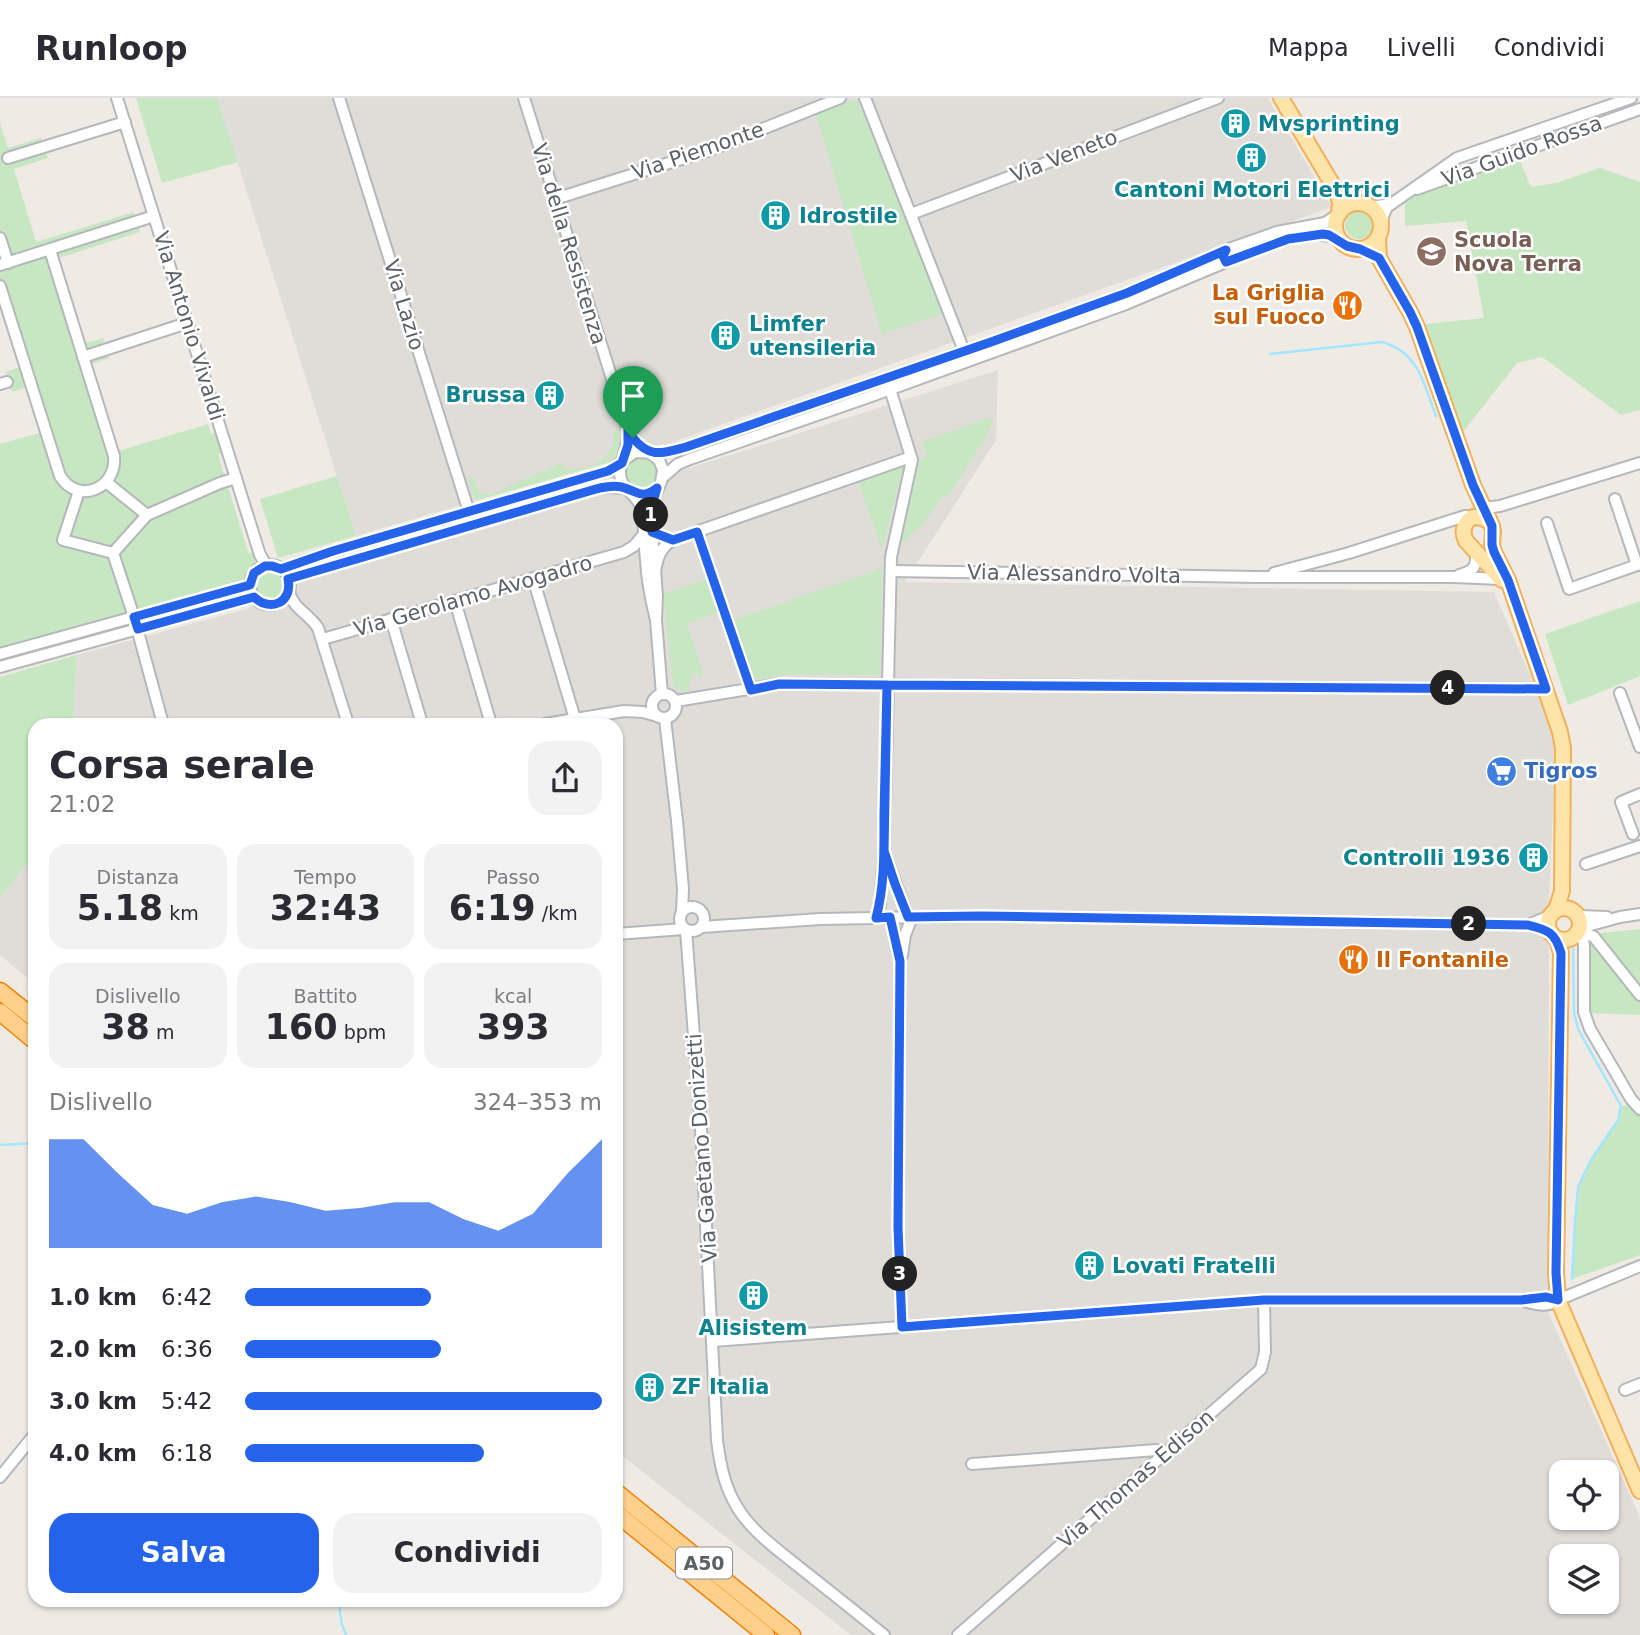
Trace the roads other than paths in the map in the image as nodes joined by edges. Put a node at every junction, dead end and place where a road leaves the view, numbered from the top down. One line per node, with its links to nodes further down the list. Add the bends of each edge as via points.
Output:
1 (117, 98): 10 (street, Via Antonio Vivaldi)
2 (339, 98): 46 (street, Via Lazio)
3 (524, 98): 14 (street, Via della Resistenza)
4 (840, 98): 14 (street, Via Piemonte, via 710,150)
5 (865, 98): 17 (street)
6 (1218, 98): 17 (street, Via Veneto)
7 (1281, 98): 12 (main road)
8 (1631, 98): 13 (street, Via Guido Rossa, via 1457,158)
9 (1640, 108): 13 (street, Via Guido Rossa)
10 (125, 122): 11 (street); 19 (street, Via Antonio Vivaldi)
11 (8, 158)
12 (1337, 192): 16 (main road); 18 (main road)
13 (1405, 193): 15 (street, Via Guido Rossa)
14 (555, 199): 34 (street, Via della Resistenza)
15 (1393, 203): 16 (street, Via Guido Rossa); 20 (street, Via Guido Rossa, via 1384,212)
16 (1365, 205): 18 (main road, via 1348,205); 20 (main road, via 1377,212)
17 (911, 214): 31 (street)
18 (1339, 214): 22 (main road, via 1335,229); 25 (street, via 1325,223 1277,232)
19 (154, 216): 24 (street); 30 (street, Via Antonio Vivaldi)
20 (1380, 231): 23 (main road, via 1369,246); 26 (main road)
21 (0, 238): 28 (street)
22 (1340, 241): 23 (main road); 27 (street, via 1323,234 1288,239)
23 (1360, 249): 26 (main road)
24 (50, 250): 28 (street); 32 (street)
25 (1226, 250): 27 (street); 31 (street, via 1127,293)
26 (1379, 258): 48 (main road, via 1417,327)
27 (1226, 262): 33 (street, via 1126,304)
28 (4, 264)
29 (0, 286): 44 (street, via 57,468 64,483)
30 (187, 323): 32 (street); 40 (street, Via Antonio Vivaldi)
31 (964, 351): 35 (street, via 686,447)
32 (83, 357): 41 (street, via 114,456)
33 (890, 389): 36 (street); 39 (street, via 690,459)
34 (628, 430): 35 (street, Via della Resistenza); 37 (street, Via della Resistenza)
35 (649, 453): 37 (street, via 635,452); 39 (street, via 659,460)
36 (911, 457): 51 (street); 62 (street)
37 (622, 463): 43 (street, via 620,478); 46 (street)
38 (1640, 463): 48 (street, Via Alessandro Volta, via 1500,506)
39 (663, 477): 42 (street)
40 (236, 478): 47 (street); 60 (street, Via Antonio Vivaldi)
41 (106, 482): 44 (street); 47 (street)
42 (657, 488): 43 (street, via 646,494); 52 (street)
43 (629, 490): 52 (street); 67 (street, via 596,489)
44 (79, 491): 57 (street, via 64,540)
45 (1615, 499): 59 (street)
46 (468, 512): 61 (street)
47 (147, 515): 57 (street)
48 (1481, 517): 49 (street, Via Alessandro Volta); 53 (main road, via 1493,532); 55 (main road, via 1465,524)
49 (1441, 523): 55 (street, via 1458,529); 64 (street, Via Alessandro Volta)
50 (1547, 523): 59 (street, via 1569,589)
51 (697, 532): 54 (street); 85 (street)
52 (648, 533): 54 (street); 56 (street, Via Gerolamo Avogadro); 58 (street); 63 (street)
53 (1492, 538): 55 (main road, via 1481,547); 71 (main road)
54 (673, 540): 63 (street, via 661,551)
55 (1471, 544): 65 (street, via 1477,559 1474,569); 68 (main road)
56 (624, 552): 58 (street); 66 (street, Via Gerolamo Avogadro)
57 (113, 553): 76 (street)
58 (646, 563): 78 (street)
59 (1638, 564)
60 (263, 567): 61 (street); 69 (street, via 254,573)
61 (281, 569): 67 (street)
62 (891, 571): 64 (street, Via Alessandro Volta); 83 (street)
63 (655, 572): 78 (street)
64 (1257, 577): 65 (street, Via Alessandro Volta)
65 (1454, 577): 68 (street, Via Alessandro Volta)
66 (533, 578): 73 (street, Via Gerolamo Avogadro); 95 (street)
67 (288, 579): 70 (street)
68 (1501, 579): 71 (main road)
69 (250, 585): 72 (street); 76 (street)
70 (289, 592): 74 (street); 75 (street)
71 (1511, 592): 84 (main road)
72 (254, 597): 74 (street, via 264,604); 79 (street)
73 (455, 601): 77 (street, Via Gerolamo Avogadro); 94 (street)
74 (277, 604): 75 (street)
75 (300, 610): 80 (street, via 312,619)
76 (134, 617): 79 (street); 81 (street)
77 (391, 620): 80 (street, Via Gerolamo Avogadro); 93 (street)
78 (656, 620): 87 (street)
79 (138, 629): 82 (street); 91 (street)
80 (323, 639): 92 (street)
81 (0, 654)
82 (0, 667)
83 (887, 685): 84 (street); 85 (street, via 779,684); 101 (street)
84 (1546, 689): 111 (main road, via 1563,748)
85 (751, 690): 88 (street)
86 (1620, 693): 97 (street)
87 (658, 696): 88 (street, via 672,696); 89 (street); 90 (street, via 651,707)
88 (676, 701): 90 (street, via 673,715)
89 (624, 711): 90 (street); 96 (street)
90 (661, 717): 103 (street)
91 (161, 718)
92 (346, 718)
93 (420, 718)
94 (489, 718)
95 (575, 718)
96 (581, 718)
97 (1640, 747)
98 (1640, 794): 99 (street, via 1621,802)
99 (1633, 834)
100 (1640, 846): 102 (street)
101 (884, 851): 108 (street); 109 (street)
102 (1586, 864)
103 (683, 889): 104 (street); 105 (street)
104 (695, 907): 105 (street); 110 (street, via 701,911)
105 (680, 914): 110 (street, via 680,924); 112 (street)
106 (1640, 914): 111 (street)
107 (890, 917): 108 (street); 109 (street); 114 (street)
108 (910, 917): 111 (street); 114 (street)
109 (876, 918): 110 (street)
110 (695, 927): 112 (street); 125 (street, Via Gaetano Donizetti, via 689,956)
111 (1566, 928): 116 (street, via 1594,937); 120 (street, via 1583,951 1584,1012 1590,1029); 123 (main road)
112 (663, 930): 113 (street)
113 (623, 933)
114 (900, 961): 124 (street)
115 (0, 991): 118 (highway)
116 (1640, 995)
117 (0, 1012): 119 (highway)
118 (28, 1013)
119 (28, 1035)
120 (1640, 1109)
121 (1640, 1266): 123 (street)
122 (1264, 1300): 123 (street, via 1521,1300 1545,1305); 124 (street); 129 (street, Via Thomas Edison, via 1261,1369)
123 (1558, 1300): 132 (main road)
124 (902, 1327): 125 (street)
125 (713, 1341): 137 (street, Via Gaetano Donizetti, via 717,1440 735,1505 768,1542)
126 (1640, 1384): 127 (street)
127 (1625, 1390)
128 (28, 1443): 131 (street)
129 (1166, 1453): 130 (street, via 1156,1450); 138 (street, Via Thomas Edison)
130 (972, 1464)
131 (0, 1477)
132 (1640, 1489)
133 (623, 1498): 136 (highway, A50)
134 (623, 1519): 135 (highway, A50)
135 (766, 1635)
136 (792, 1635)
137 (884, 1635)
138 (958, 1635)

